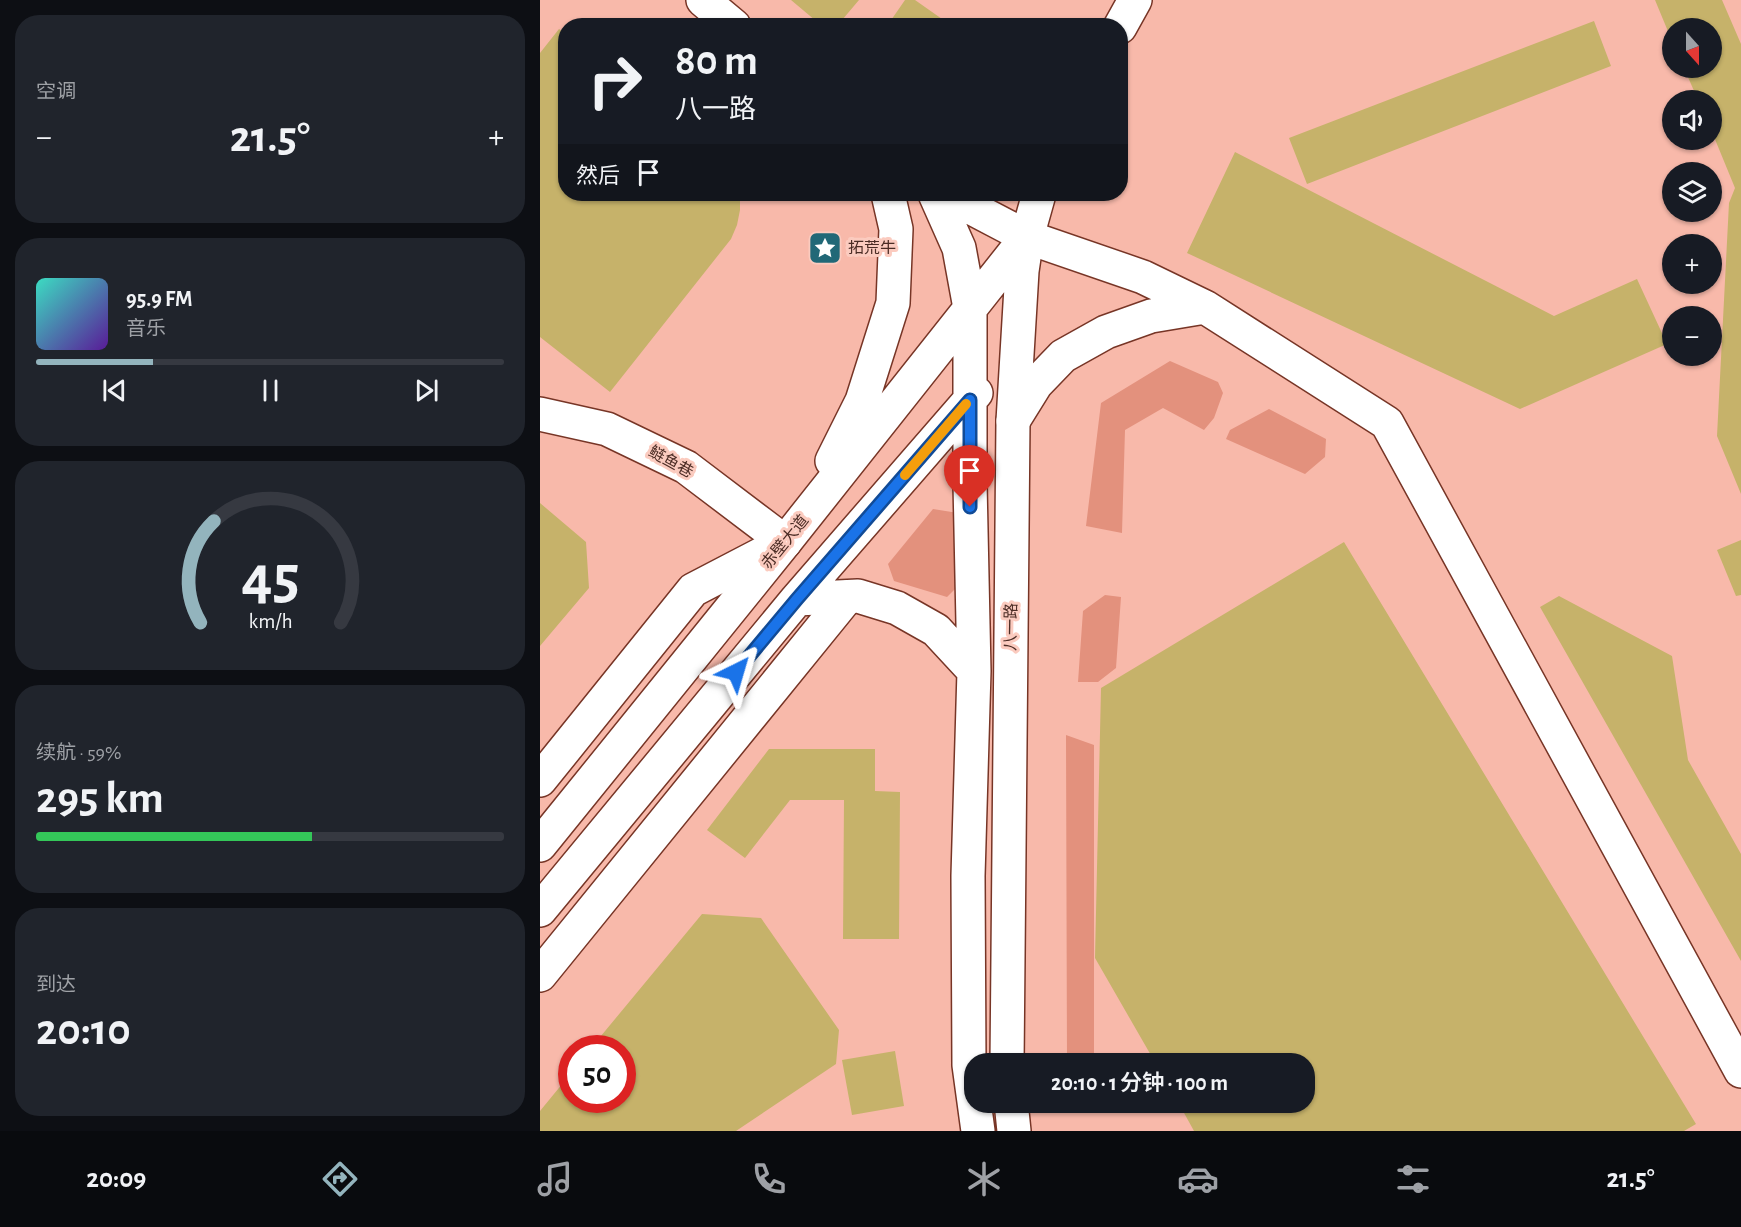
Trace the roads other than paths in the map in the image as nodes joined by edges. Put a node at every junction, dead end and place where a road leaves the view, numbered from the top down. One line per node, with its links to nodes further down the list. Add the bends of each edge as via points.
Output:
1 (703, 0): 3 (main road)
2 (1135, 0): 4 (main road)
3 (724, 18)
4 (1125, 18)
5 (890, 201): 16 (main road, via 896,230 893,303 862,401)
6 (938, 201): 11 (main road, via 959,248)
7 (958, 201): 9 (main road)
8 (1037, 201): 9 (main road, 八一路)
9 (1027, 237): 10 (main road, via 1143,277); 11 (main road, 赤壁大道); 12 (main road, 八一路)
10 (1205, 307): 15 (main road, via 1151,316 1106,332 1063,356 1036,384); 25 (main road, via 1387,423)
11 (970, 308): 13 (main road); 16 (main road, 赤壁大道)
12 (1018, 345): 13 (main road); 15 (main road, 八一路)
13 (970, 400): 18 (main road); 19 (main road)
14 (540, 414): 16 (main road, 鲢鱼巷, via 607,429 686,467)
15 (1013, 422): 24 (main road, 八一路)
16 (794, 531): 20 (main road, via 693,590); 21 (main road, 赤壁大道)
17 (847, 597): 18 (main road); 19 (main road, via 858,596 897,608 936,630); 23 (main road)
18 (797, 599): 22 (main road)
19 (974, 671): 27 (main road, via 968,876 969,1065)
20 (540, 780)
21 (540, 845)
22 (540, 910)
23 (540, 975)
24 (1007, 1053)
25 (1741, 1071)
26 (1012, 1113): 28 (main road)
27 (978, 1131)
28 (1014, 1131)

